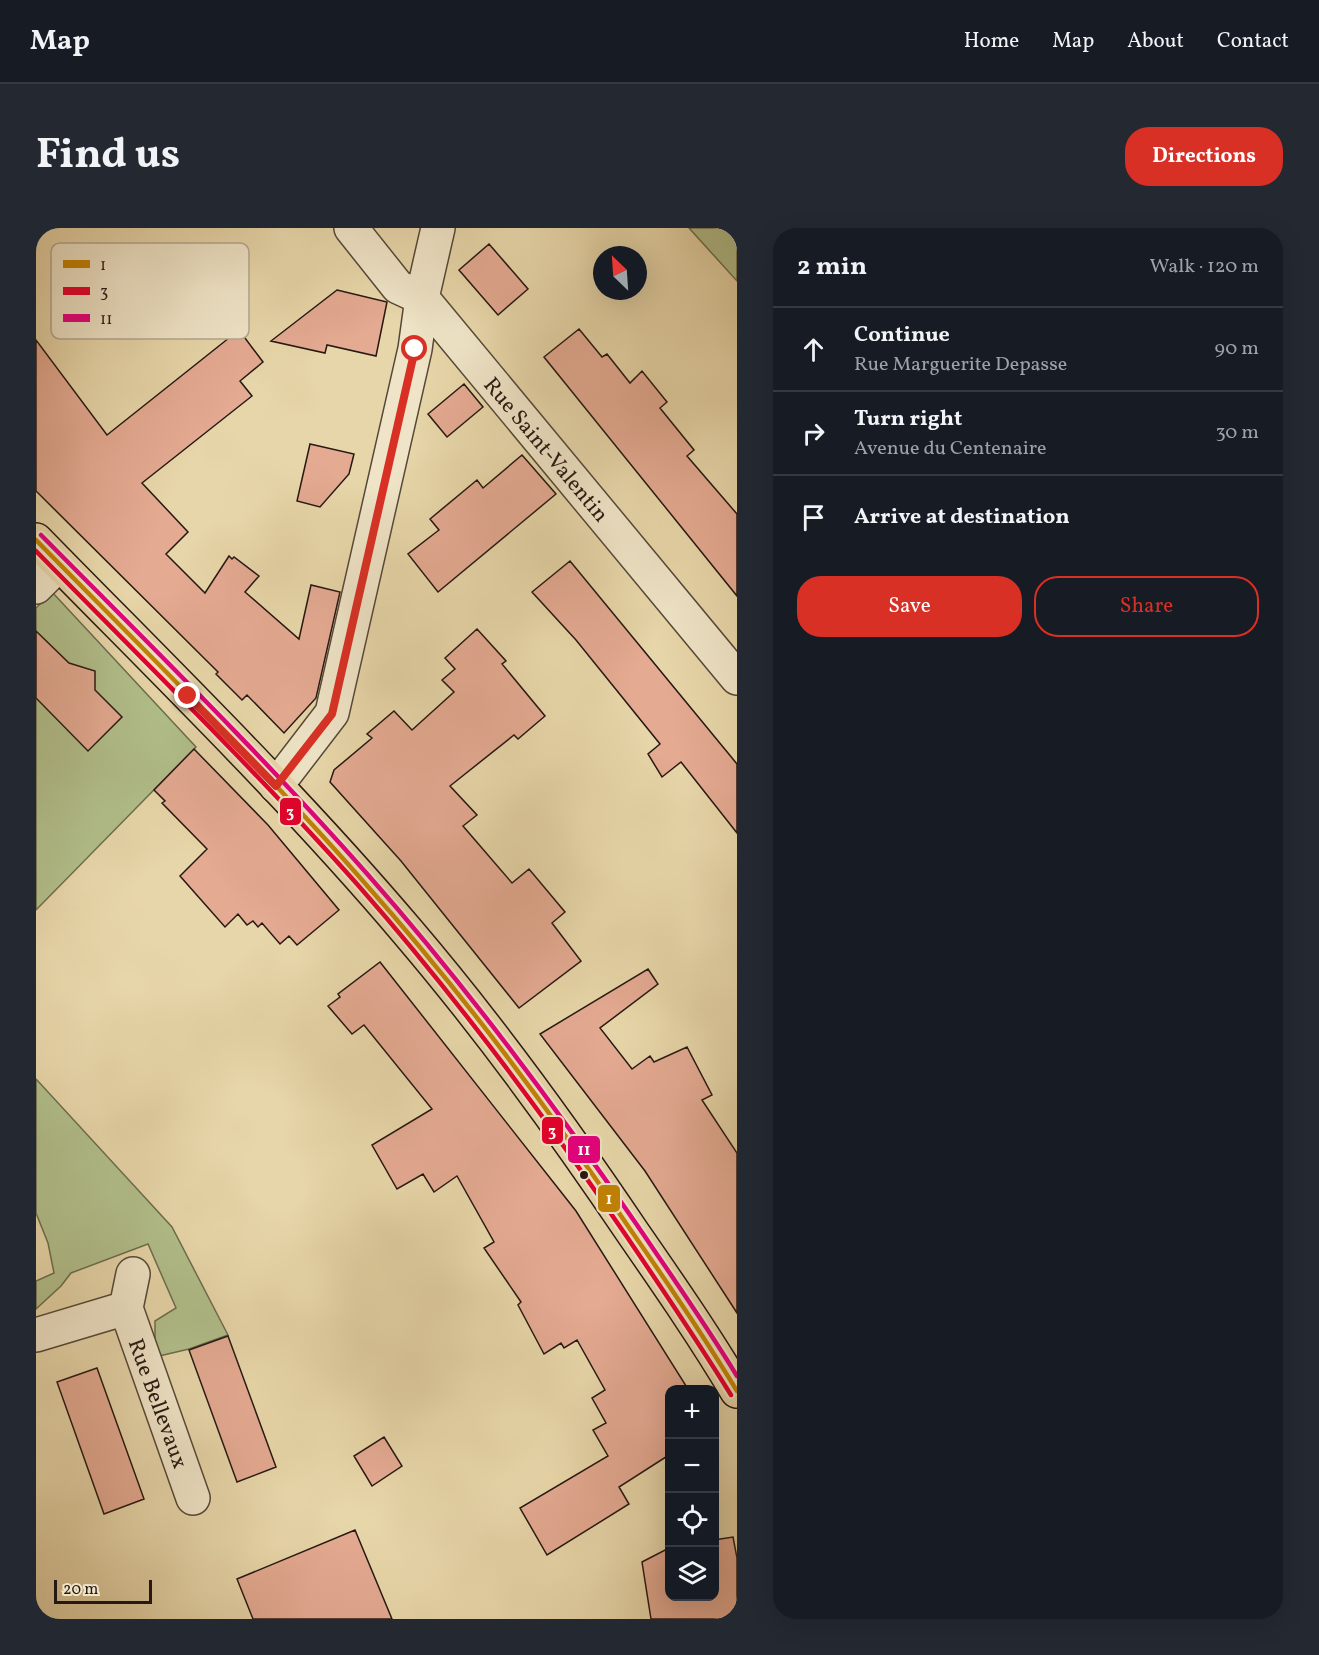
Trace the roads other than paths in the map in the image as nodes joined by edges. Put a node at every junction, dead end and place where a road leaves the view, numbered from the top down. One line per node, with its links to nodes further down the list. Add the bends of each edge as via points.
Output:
1 (351, 228): 3 (street, Rue Saint-Valentin, via 398,287)
2 (438, 228): 3 (street)
3 (422, 298): 7 (street, Rue Saint-Valentin); 8 (street, via 415,349 332,714)
4 (36, 540): 5 (main road)
5 (59, 564): 6 (street); 8 (main road)
6 (36, 587)
7 (737, 678)
8 (276, 786): 12 (main road, via 407,930 514,1064 600,1183)
9 (133, 1274): 10 (street, Rue Bellevaux)
10 (126, 1308): 11 (street, Rue Bellevaux); 13 (street, Rue Bellevaux)
11 (36, 1335)
12 (737, 1391)
13 (193, 1498)

